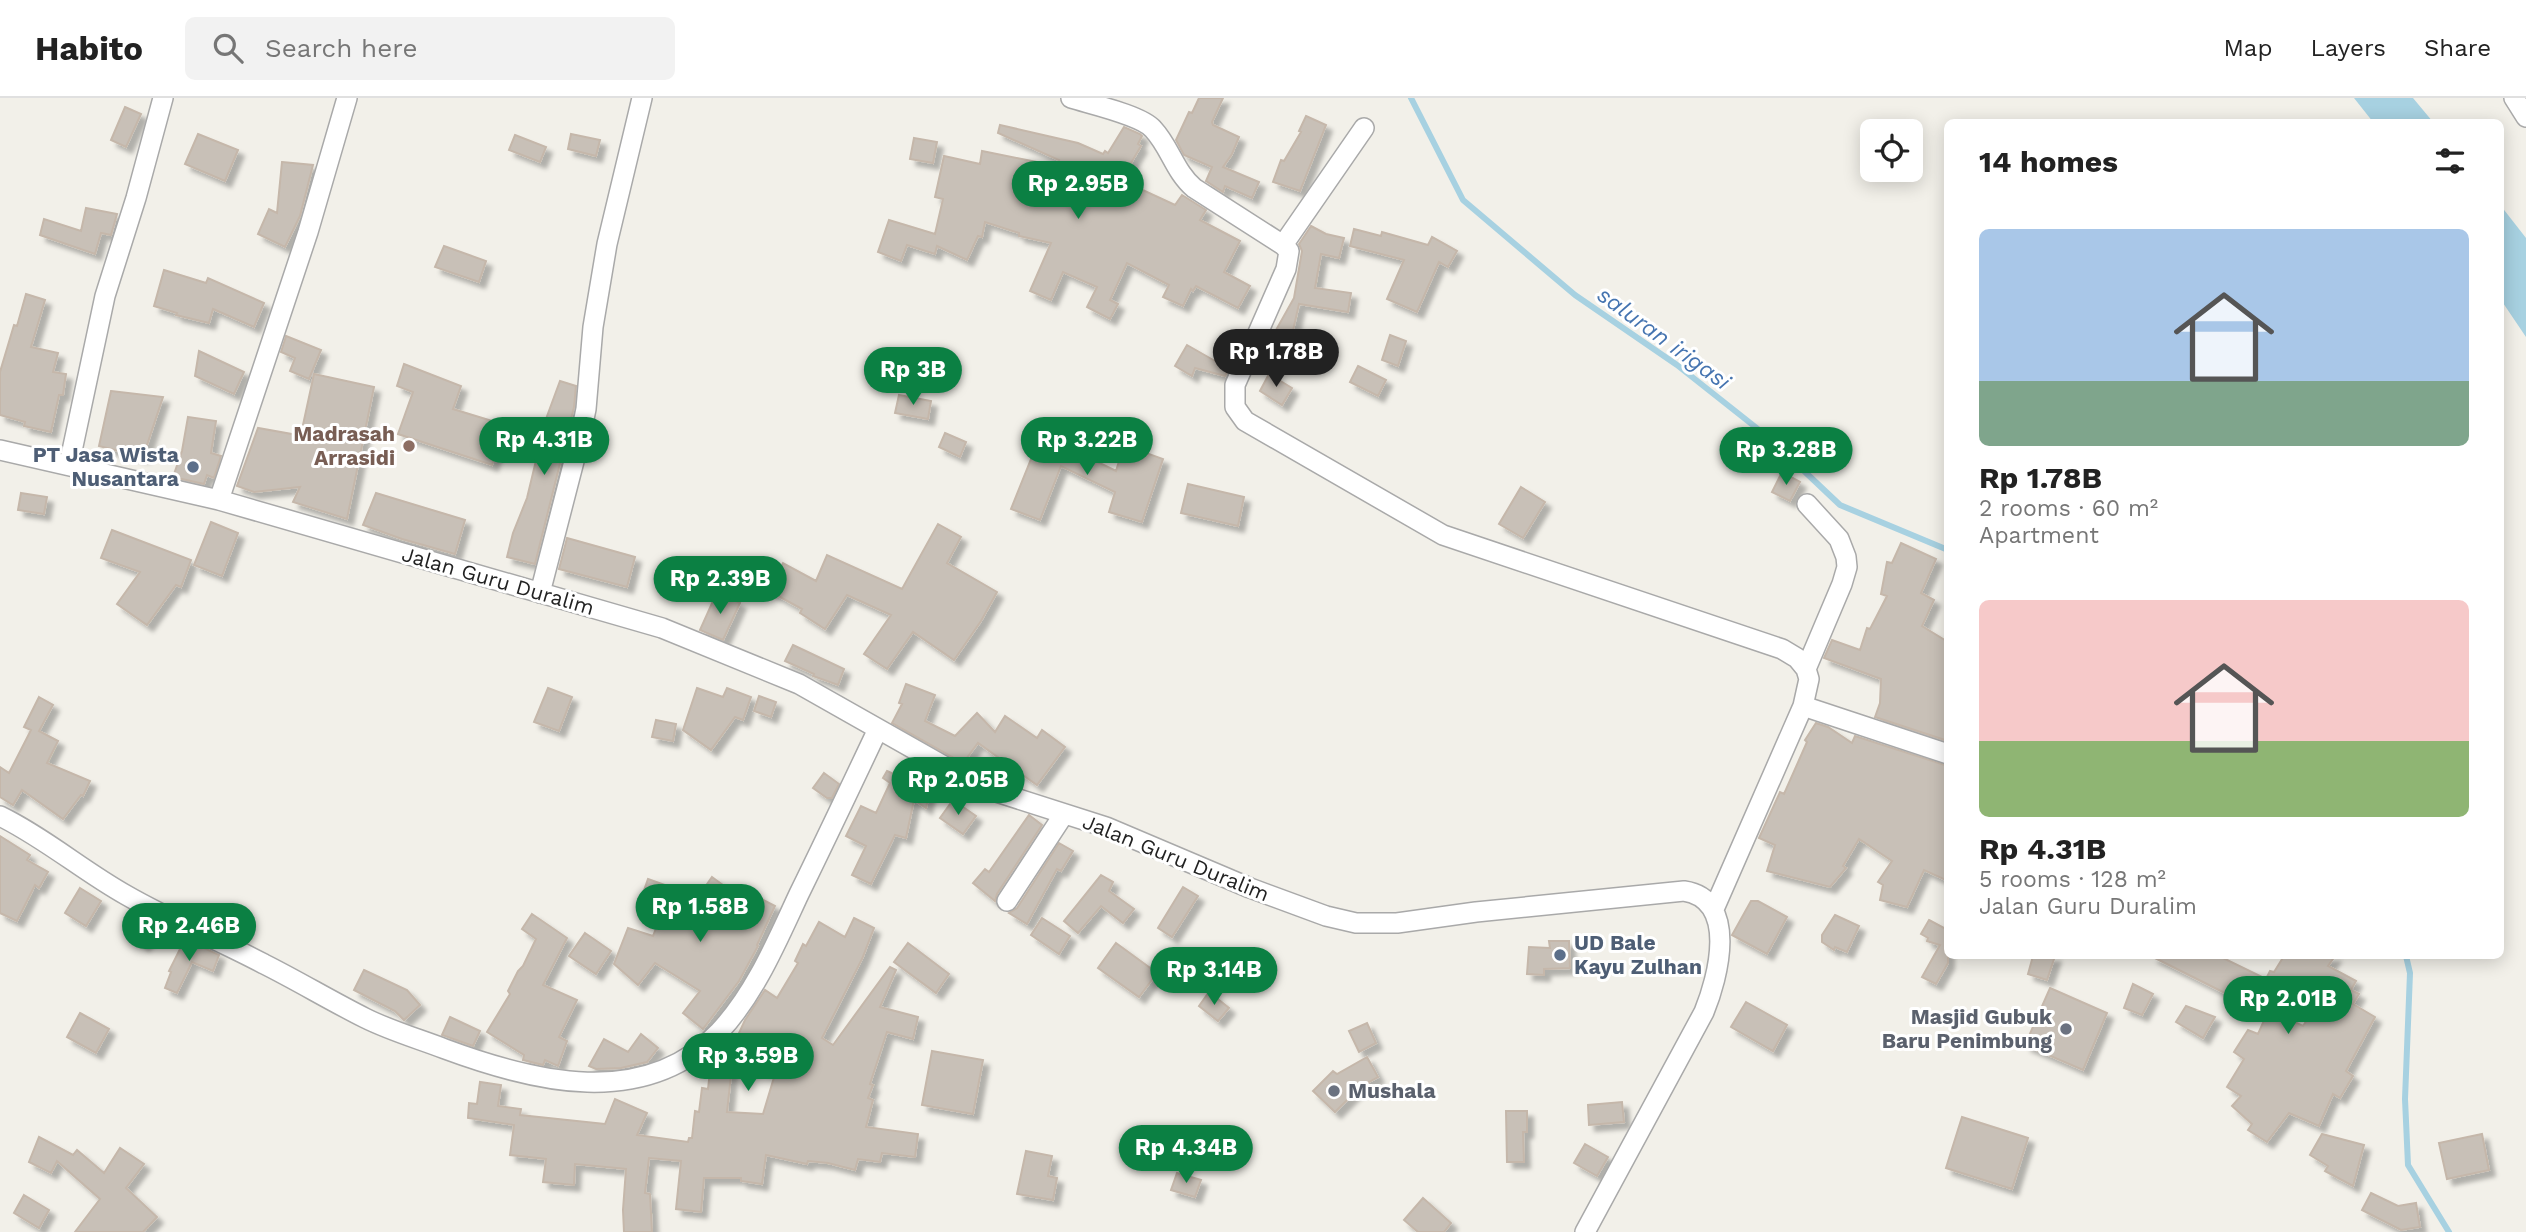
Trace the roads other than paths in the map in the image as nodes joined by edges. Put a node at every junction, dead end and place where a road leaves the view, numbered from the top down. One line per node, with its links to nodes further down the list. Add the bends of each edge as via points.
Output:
1 (163, 98): 10 (street, via 105,296)
2 (347, 98): 11 (street)
3 (642, 98): 13 (street, via 607,244 586,409)
4 (1071, 98): 8 (street, via 1142,120 1153,128 1184,180)
5 (2514, 98): 6 (street)
6 (2526, 117)
7 (1364, 128): 8 (street)
8 (1283, 245): 14 (street, via 1290,253 1286,269 1234,391 1236,407 1245,421 1443,535 1782,649)
9 (0, 450): 10 (street, Jalan Guru Duralim)
10 (69, 465): 11 (street, Jalan Guru Duralim)
11 (219, 500): 13 (street, Jalan Guru Duralim)
12 (1807, 504): 14 (street, via 1839,539 1847,567)
13 (540, 593): 16 (street, Jalan Guru Duralim, via 662,628 769,670)
14 (1807, 669): 15 (street)
15 (1803, 706): 17 (street); 21 (street)
16 (878, 729): 18 (street, Jalan Guru Duralim, via 981,787); 19 (street, via 784,926 730,1020 685,1058 649,1075 609,1082 562,1081 508,1070 368,1019 127,896)
17 (1944, 753)
18 (1064, 814): 20 (street); 21 (street, Jalan Guru Duralim, via 1106,827 1301,909 1356,923 1397,923 1684,891 1700,896)
19 (0, 816)
20 (1007, 901)
21 (1714, 909): 22 (street, via 1720,947 1713,990)
22 (1586, 1232)

